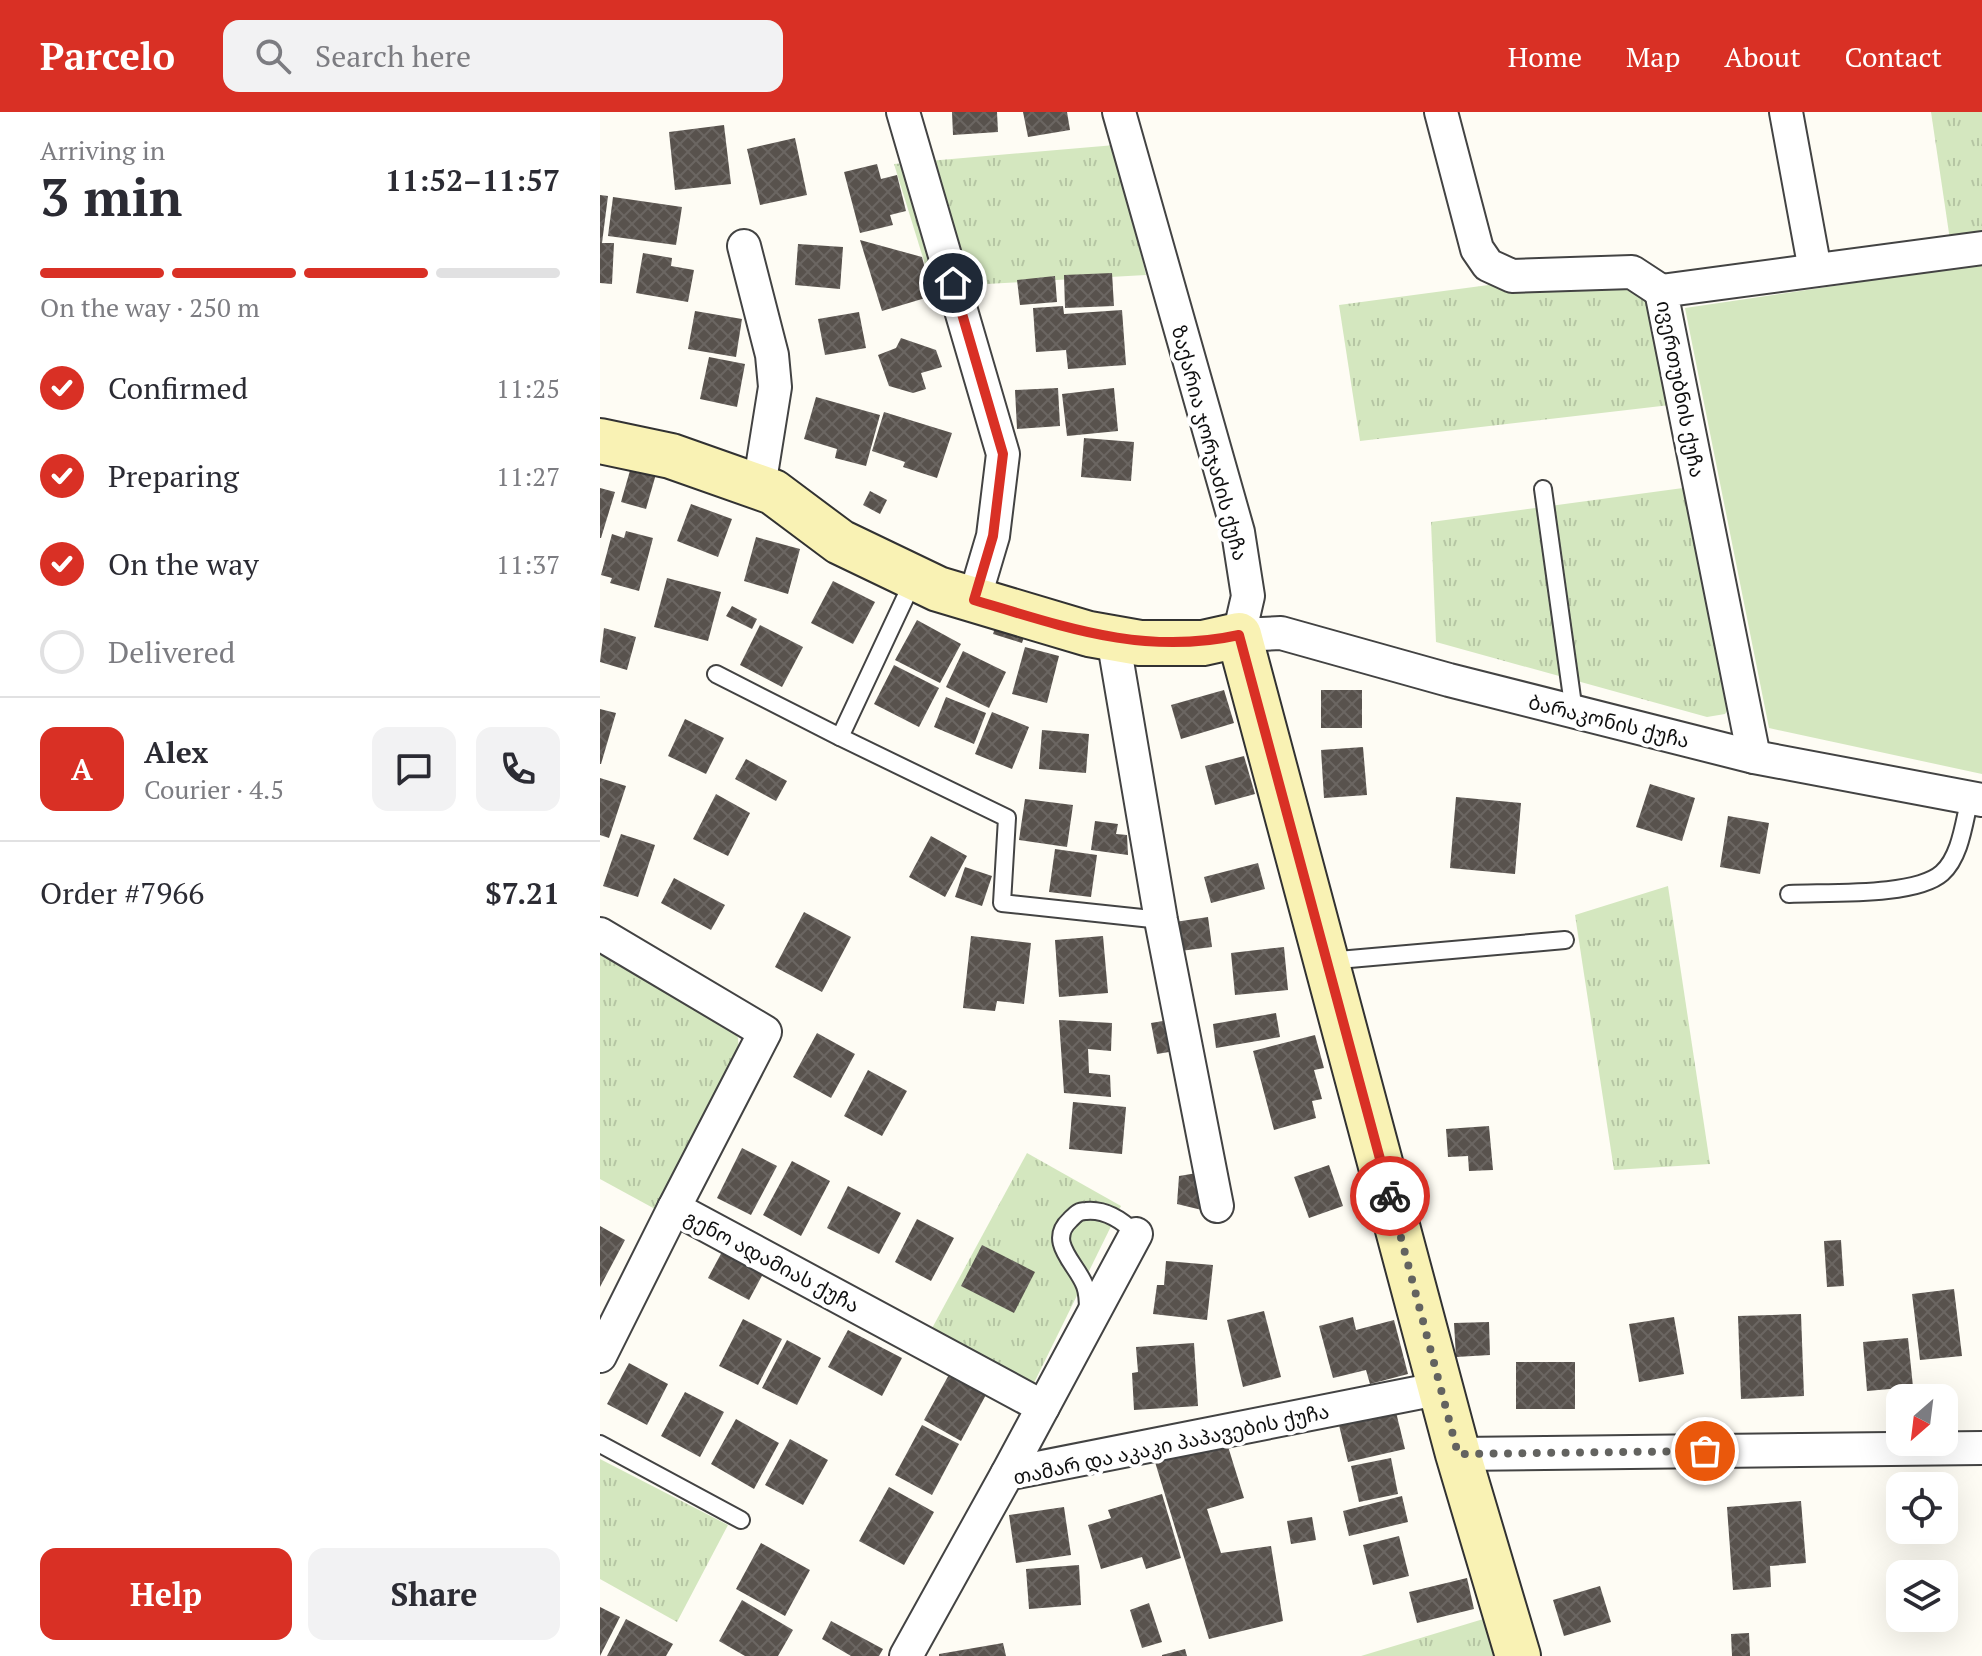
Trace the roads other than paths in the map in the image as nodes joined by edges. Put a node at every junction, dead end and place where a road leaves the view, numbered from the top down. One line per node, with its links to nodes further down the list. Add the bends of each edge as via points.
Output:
1 (903, 112): 13 (street, via 1003,454 993,536)
2 (1119, 112): 14 (street, ზაქარია ჯორჯაძის ქუჩა, via 1238,532 1248,596)
3 (1441, 112): 8 (street, via 1477,249 1488,265 1512,276 1632,272)
4 (1786, 112): 7 (street)
5 (744, 246): 10 (street, via 775,387)
6 (1982, 248): 7 (street, ივერთუბნის ქუჩა)
7 (1815, 270): 8 (street, ივერთუბნის ქუჩა)
8 (1661, 291): 19 (street, ივერთუბნის ქუჩა)
9 (600, 441): 10 (street, via 671,456)
10 (759, 487): 12 (street, via 840,542)
11 (1543, 489): 17 (lane)
12 (914, 577): 13 (street); 18 (lane)
13 (974, 600): 15 (street)
14 (1239, 635): 15 (street, via 1203,643); 17 (street, ბარაკონის ქუჩა, via 1281,633); 25 (street, ზაქარია ჯორჯაძის ქუჩა)
15 (1113, 638): 22 (street)
16 (716, 674): 18 (lane)
17 (1574, 712): 19 (street, ბარაკონის ქუჩა)
18 (840, 737): 22 (lane, via 1007,818 1002,903)
19 (1754, 757): 20 (street, ბარაკონის ქუჩა)
20 (1976, 799): 21 (lane, via 1956,853 1942,874 1910,887)
21 (1789, 894)
22 (1161, 920): 26 (street)
23 (600, 934): 27 (street, გენო ადამიას ქუჩა, via 765,1032)
24 (1565, 940): 25 (lane)
25 (1325, 961): 32 (street, ზაქარია ჯორჯაძის ქუჩა)
26 (1217, 1206)
27 (674, 1208): 29 (street); 33 (street, გენო ადამიას ქუჩა)
28 (1136, 1234): 30 (street); 30 (lane, via 1121,1220 1096,1210 1080,1211 1060,1234 1062,1249 1085,1285)
29 (609, 1317): 31 (street)
30 (1088, 1323): 33 (street)
31 (600, 1356)
32 (1442, 1388): 36 (street, ზაქარია ჯორჯაძის ქუჩა); 37 (street, თამარ და აკაკი პაპავების ქუჩა)
33 (1043, 1407): 37 (street)
34 (600, 1444): 38 (lane)
35 (1982, 1448): 36 (street)
36 (1458, 1454): 40 (street, ზაქარია ჯორჯაძის ქუჩა)
37 (1007, 1474): 39 (street, თამარ და აკაკი პაპავების ქუჩა)
38 (741, 1520)
39 (906, 1656)
40 (1518, 1656)

